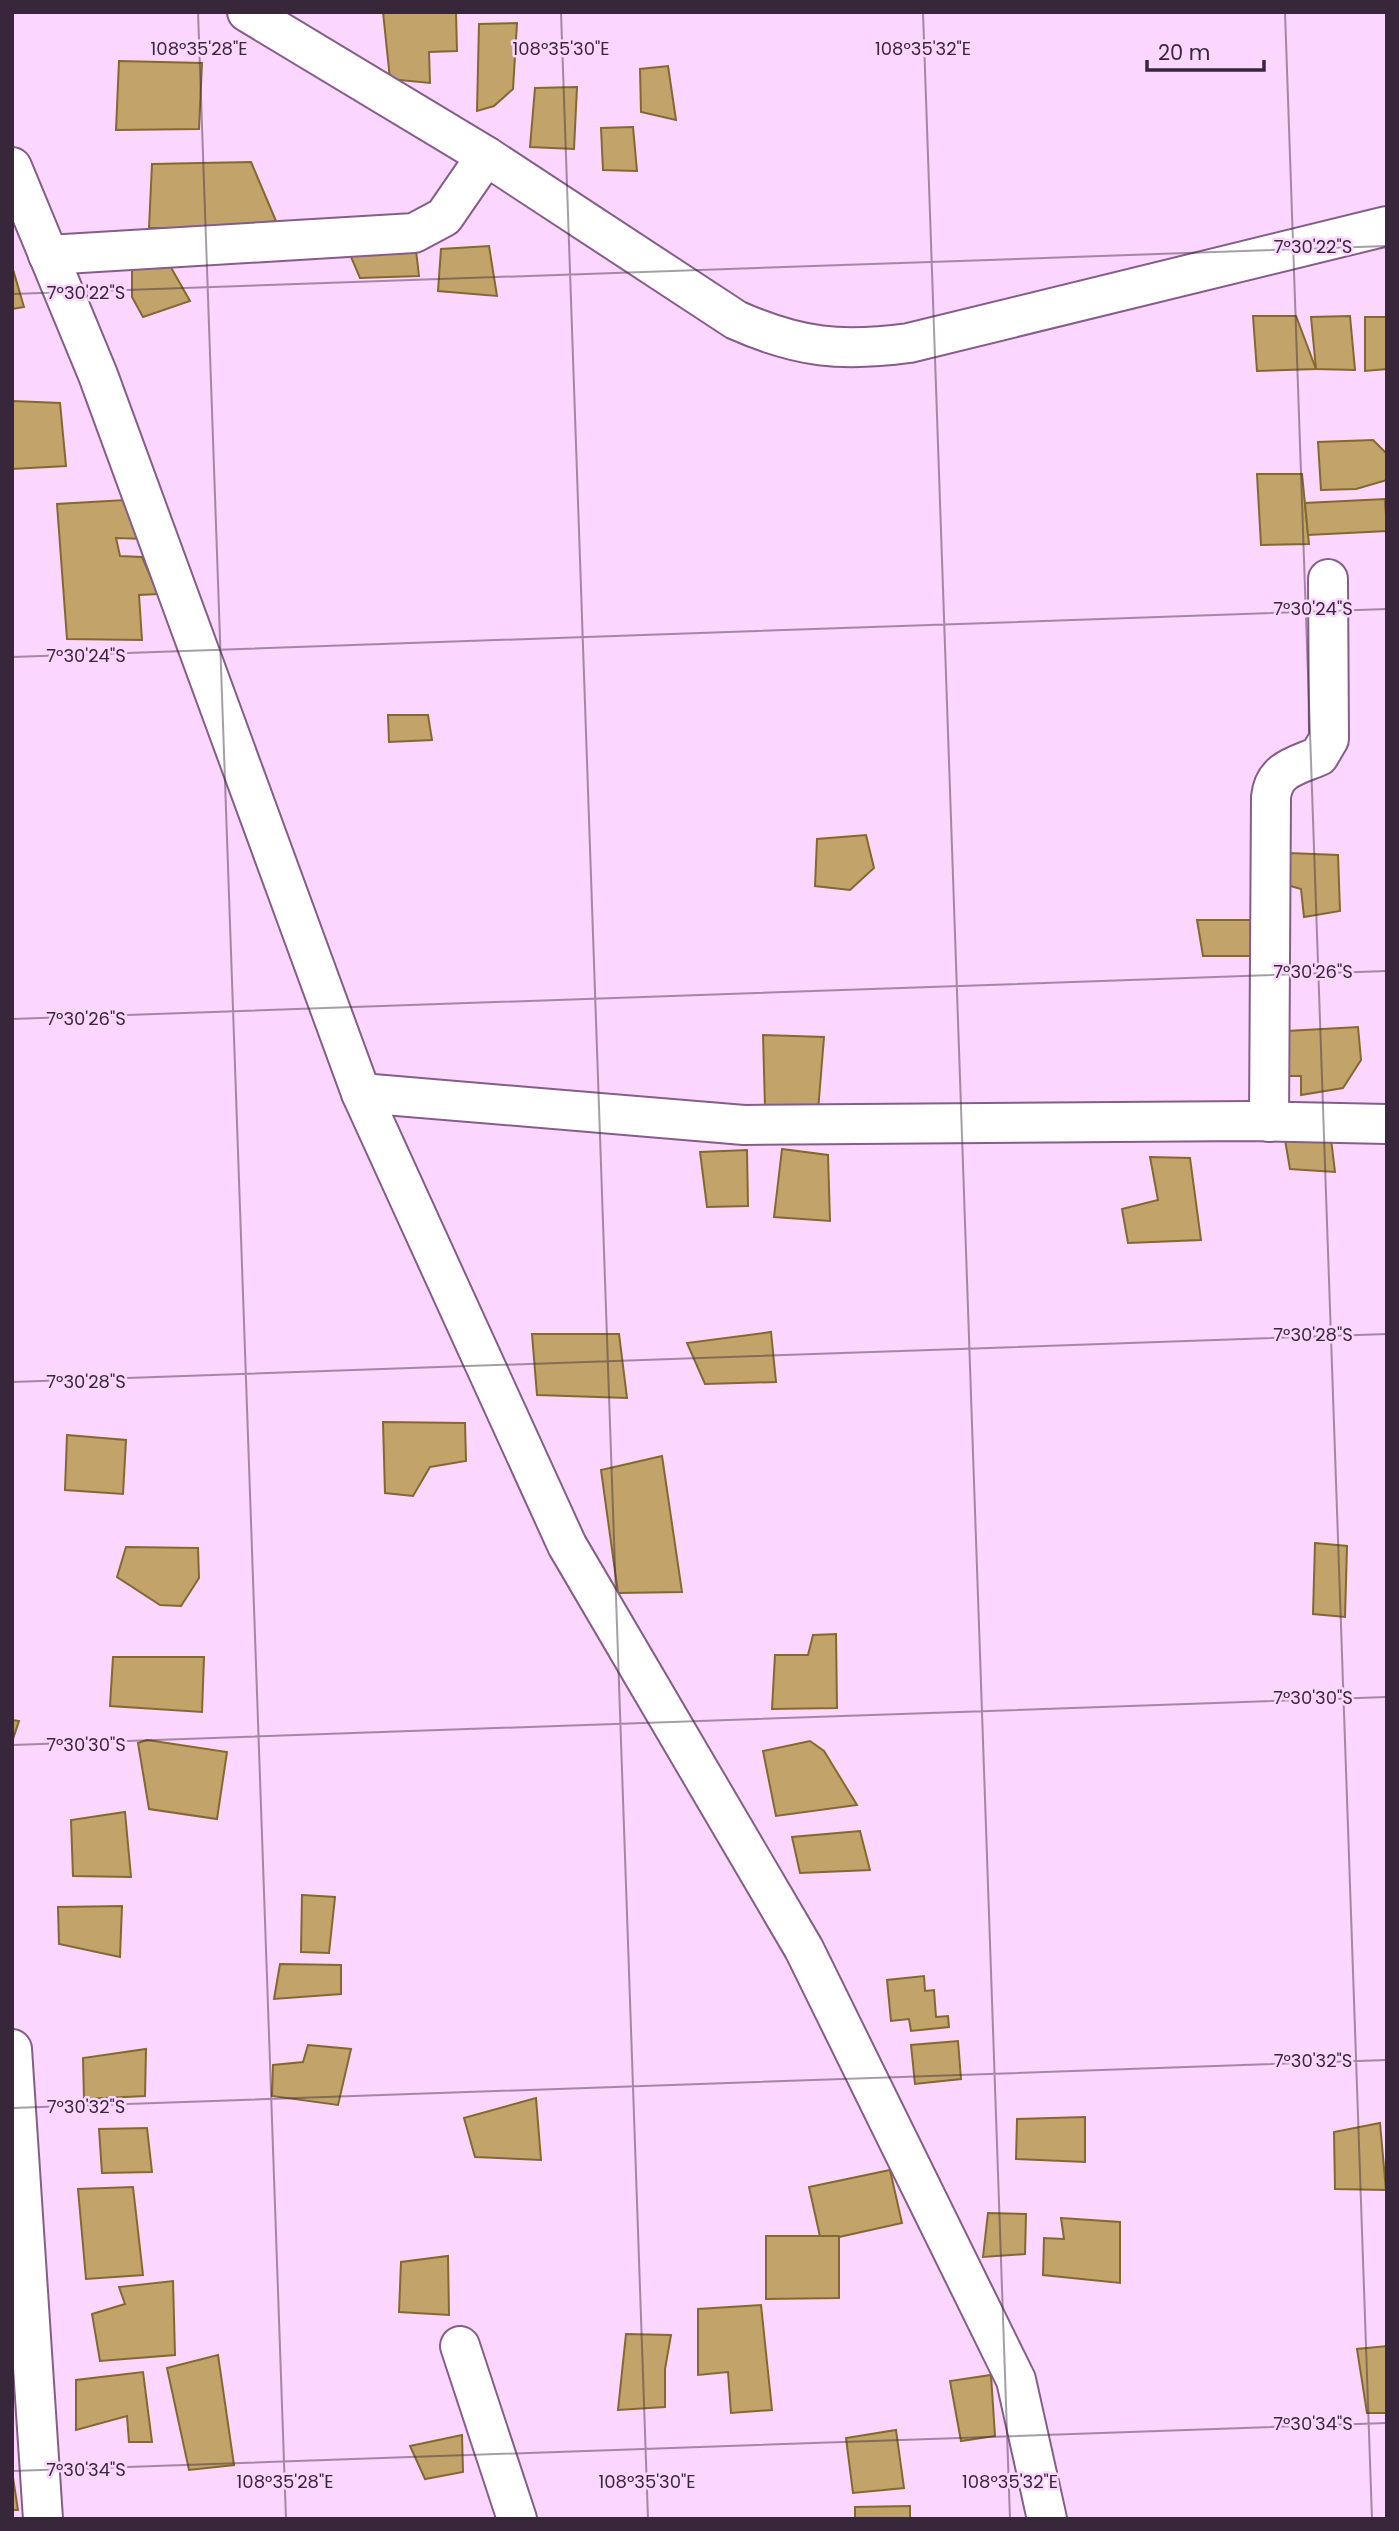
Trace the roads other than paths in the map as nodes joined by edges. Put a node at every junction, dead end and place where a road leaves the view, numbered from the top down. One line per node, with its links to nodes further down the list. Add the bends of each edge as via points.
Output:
1 (247, 12): 3 (street)
2 (12, 167): 5 (street)
3 (478, 168): 4 (street, via 736,320 775,338 814,347 909,343); 5 (street, via 444,217 414,233)
4 (1387, 226)
5 (48, 255): 7 (street, via 98,375)
6 (1328, 579): 8 (street, via 1329,739 1319,756 1282,771 1273,782 1271,797)
7 (361, 1093): 8 (street, via 744,1125); 14 (street, via 567,1545 804,1948 1016,2380)
8 (1269, 1122): 9 (street)
9 (1387, 1124)
10 (12, 2049): 12 (street)
11 (460, 2346): 13 (street)
12 (43, 2519)
13 (517, 2519)
14 (1047, 2519)

